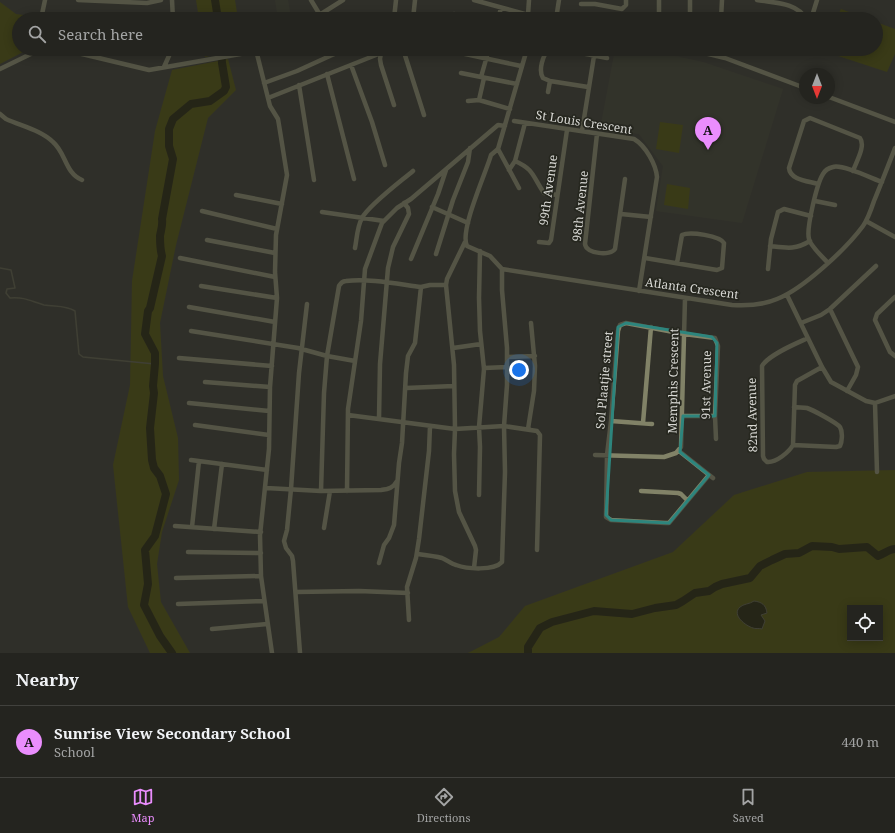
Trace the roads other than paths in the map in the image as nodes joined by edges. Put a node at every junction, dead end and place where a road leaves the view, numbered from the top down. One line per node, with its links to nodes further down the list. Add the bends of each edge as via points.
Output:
1 (45, 0): 21 (street)
2 (78, 0): 3 (street, via 147,3)
3 (161, 0)
4 (172, 0): 22 (street)
5 (311, 0): 23 (street)
6 (343, 0): 24 (street)
7 (396, 0): 25 (street)
8 (415, 0): 26 (street)
9 (474, 0): 20 (street)
10 (529, 0): 29 (street)
11 (559, 0): 30 (street)
12 (626, 0): 18 (street, via 626,5 622,9)
13 (659, 0): 31 (street)
14 (690, 0): 32 (street)
15 (722, 0): 33 (street)
16 (757, 0): 34 (street, via 792,6)
17 (817, 0): 35 (street)
18 (595, 2): 19 (street)
19 (581, 4)
20 (501, 8): 27 (street); 28 (street)
21 (42, 12)
22 (173, 12)
23 (318, 12)
24 (327, 12)
25 (395, 12)
26 (414, 12)
27 (500, 12)
28 (516, 12)
29 (528, 12)
30 (557, 12)
31 (659, 12)
32 (690, 12)
33 (721, 12)
34 (802, 12)
35 (813, 12)
36 (27, 56): 56 (street)
37 (90, 56): 55 (street, via 149,70)
38 (169, 56): 55 (street)
39 (227, 56): 55 (street)
40 (258, 56): 61 (street)
41 (330, 56): 61 (street)
42 (374, 56): 53 (street)
43 (381, 56): 71 (street, via 381,65)
44 (405, 56): 74 (street)
45 (473, 56): 52 (street)
46 (487, 56): 52 (street)
47 (525, 56): 54 (street)
48 (544, 56): 60 (street, via 540,75)
49 (594, 56): 51 (street); 65 (street)
50 (717, 56): 64 (street)
51 (607, 58)
52 (486, 59): 54 (street); 59 (street)
53 (351, 65): 58 (street); 86 (street)
54 (521, 66): 62 (street)
55 (164, 67)
56 (0, 69)
57 (461, 73): 59 (street)
58 (327, 74): 63 (street); 91 (street)
59 (482, 78): 62 (street); 68 (street)
60 (550, 81): 65 (street); 66 (street)
61 (264, 84): 67 (street)
62 (517, 84): 72 (street)
63 (299, 85): 67 (street); 94 (street)
64 (799, 86)
65 (588, 87): 80 (street)
66 (548, 92)
67 (268, 98): 102 (street, via 278,119 287,175)
68 (478, 100): 70 (street); 72 (street)
69 (835, 100): 76 (street)
70 (468, 101)
71 (394, 105)
72 (510, 109): 78 (street)
73 (0, 114): 93 (street, via 54,142 72,173)
74 (424, 115)
75 (514, 121): 77 (street, St Louis Crescent)
76 (895, 122)
77 (525, 123): 79 (street, St Louis Crescent); 85 (street)
78 (505, 126): 82 (street, via 498,124); 84 (street)
79 (567, 130): 80 (street, St Louis Crescent); 99 (street, 99th Avenue)
80 (582, 131): 81 (street, St Louis Crescent)
81 (597, 134): 108 (street, 98th Avenue, via 585,247 588,250 613,252); 111 (street, St Louis Crescent, via 634,139 641,144 656,166 657,177)
82 (470, 148): 87 (street); 107 (street, via 468,162)
83 (895, 148): 95 (street, Atlanta Crescent)
84 (498, 149): 88 (street); 114 (street, via 492,155)
85 (514, 161): 88 (street); 99 (street, via 529,169 544,193)
86 (385, 165)
87 (447, 169): 101 (street); 104 (street)
88 (509, 170): 97 (street)
89 (413, 171): 110 (street)
90 (853, 171): 95 (street); 96 (street, via 838,166 828,168); 96 (street, via 862,147 860,138 807,118 789,172 795,177)
91 (354, 179)
92 (625, 179): 108 (street, 98th Avenue)
93 (82, 180)
94 (314, 180)
95 (882, 182): 113 (street, Atlanta Crescent)
96 (818, 184): 100 (street)
97 (519, 188)
98 (236, 195): 102 (street)
99 (557, 195): 120 (street, 99th Avenue, via 551,240 548,243)
100 (815, 201): 103 (street); 109 (street)
101 (404, 203): 112 (street); 136 (street, via 409,214 393,247)
102 (282, 204): 115 (street)
103 (835, 205)
104 (432, 207): 107 (street); 128 (street)
105 (202, 210): 115 (street)
106 (322, 212): 110 (street)
107 (449, 214): 114 (street); 125 (street)
108 (621, 214): 111 (street)
109 (810, 216): 118 (street); 121 (street, via 784,209 778,212)
110 (362, 217): 112 (street); 122 (street)
111 (651, 217): 127 (street, St Louis Crescent)
112 (384, 221): 135 (street, via 365,269)
113 (866, 221): 116 (street); 130 (street, Atlanta Crescent)
114 (468, 223): 119 (street)
115 (277, 230): 124 (street)
116 (895, 237)
117 (207, 240): 124 (street)
118 (810, 241): 121 (street, via 793,248); 130 (street)
119 (465, 242): 123 (street, via 467,246); 137 (street)
120 (539, 242)
121 (770, 246): 133 (street)
122 (355, 248)
123 (480, 251): 132 (street, via 490,256); 155 (street, via 478,278)
124 (275, 253): 134 (street)
125 (436, 254)
126 (180, 258): 134 (street)
127 (645, 258): 129 (street); 140 (street, St Louis Crescent)
128 (411, 259)
129 (677, 262): 129 (street, via 718,270 722,268 724,243 720,239 686,233 682,235)
130 (828, 263): 141 (street, Atlanta Crescent, via 804,284)
131 (876, 266): 147 (street)
132 (502, 269): 140 (street, Atlanta Crescent); 162 (street)
133 (768, 269)
134 (275, 277): 143 (street)
135 (365, 281): 136 (street); 159 (street, via 341,282); 164 (street)
136 (387, 283): 139 (street); 182 (street, via 380,364)
137 (446, 285): 139 (street); 157 (street)
138 (200, 286): 143 (street)
139 (421, 287): 172 (street, via 415,343 408,356)
140 (639, 291): 144 (street, Atlanta Crescent)
141 (786, 295): 144 (street, Atlanta Crescent, via 770,302 746,306); 150 (street)
142 (895, 297): 161 (street, via 877,314 875,320 890,352)
143 (277, 298): 148 (street)
144 (685, 299): 153 (street, Memphis Crescent)
145 (306, 304): 158 (street)
146 (189, 307): 148 (street)
147 (830, 309): 150 (street); 173 (street, via 858,367)
148 (275, 322): 156 (street)
149 (531, 323): 160 (street)
150 (801, 323): 154 (street)
151 (651, 327): 153 (street, Sol Plaatjie street); 183 (street, Sol Plaatjie street, via 626,323 618,328); 185 (street)
152 (191, 331): 156 (street)
153 (684, 334): 180 (street, Memphis Crescent); 181 (street, 91st Avenue, via 712,337 716,340 718,346)
154 (808, 338): 167 (street); 195 (street, 82nd Avenue, via 771,357 762,366 764,460 774,462)
155 (481, 344): 157 (street); 168 (street)
156 (274, 345): 158 (street); 165 (street)
157 (452, 348): 170 (street)
158 (302, 350): 159 (street); 206 (street)
159 (327, 356): 164 (street); 207 (street)
160 (535, 356): 162 (street); 192 (street, via 534,391)
161 (895, 356)
162 (507, 357): 166 (street)
163 (179, 358): 165 (street)
164 (355, 361): 179 (street)
165 (272, 366): 171 (street)
166 (507, 367): 168 (street); 189 (street)
167 (822, 367): 173 (street, via 831,382); 177 (street, via 797,381 794,389)
168 (484, 368): 190 (street)
169 (206, 382): 171 (street)
170 (454, 386): 172 (street); 191 (street)
171 (270, 387): 178 (street)
172 (406, 388): 184 (street)
173 (847, 391): 175 (street, via 866,401)
174 (895, 396): 175 (street)
175 (875, 402): 203 (street)
176 (189, 403): 178 (street)
177 (794, 407): 195 (street); 195 (street, via 807,408 838,425 842,431 841,444 836,448)
178 (269, 411): 193 (street)
179 (348, 415): 182 (street); 209 (street)
180 (683, 416): 181 (street); 196 (street, Memphis Crescent)
181 (715, 416): 194 (street, 91st Avenue)
182 (379, 419): 184 (street)
183 (611, 421): 185 (street); 197 (street, Sol Plaatjie street)
184 (404, 423): 188 (street); 204 (street)
185 (643, 423): 186 (street)
186 (652, 424)
187 (195, 425): 193 (street)
188 (430, 426): 191 (street); 221 (street)
189 (504, 426): 190 (street); 192 (street); 223 (street, via 502,562 499,566)
190 (479, 427): 191 (street); 211 (street)
191 (455, 429): 223 (street, via 456,502 475,546)
192 (528, 429): 218 (street, via 538,430 540,435)
193 (269, 435): 202 (street)
194 (716, 439)
195 (793, 444)
196 (679, 451): 197 (street, Memphis Crescent, via 664,457); 212 (street, via 711,477)
197 (607, 454): 198 (street, Memphis Crescent); 212 (street, Sol Plaatjie street, via 608,519 666,523)
198 (595, 455)
199 (191, 460): 200 (street)
200 (199, 461): 201 (street); 214 (street)
201 (222, 464): 202 (street); 216 (street)
202 (267, 470): 205 (street)
203 (877, 472)
204 (397, 479): 209 (street, via 388,489); 222 (street, via 394,525)
205 (266, 488): 206 (street); 217 (street)
206 (291, 489): 207 (street); 226 (street, via 284,541 292,556)
207 (320, 491): 208 (street)
208 (330, 491): 209 (street); 215 (street)
209 (347, 491)
210 (641, 491): 212 (street, via 678,493)
211 (479, 495)
212 (687, 500)
213 (175, 526): 214 (street)
214 (192, 528): 216 (street)
215 (324, 528)
216 (214, 529): 217 (street)
217 (261, 532): 220 (street)
218 (537, 550)
219 (188, 552): 220 (street)
220 (260, 553): 224 (street)
221 (417, 554): 223 (street); 227 (street, via 407,587)
222 (379, 563)
223 (474, 568)
224 (261, 576): 225 (street); 228 (street)
225 (176, 578)
226 (296, 592): 227 (street); 234 (street)
227 (408, 593): 230 (street)
228 (264, 601): 229 (street); 231 (street)
229 (178, 604)
230 (409, 620)
231 (267, 624): 232 (street); 233 (street)
232 (212, 629)
233 (272, 653)
234 (300, 653)

